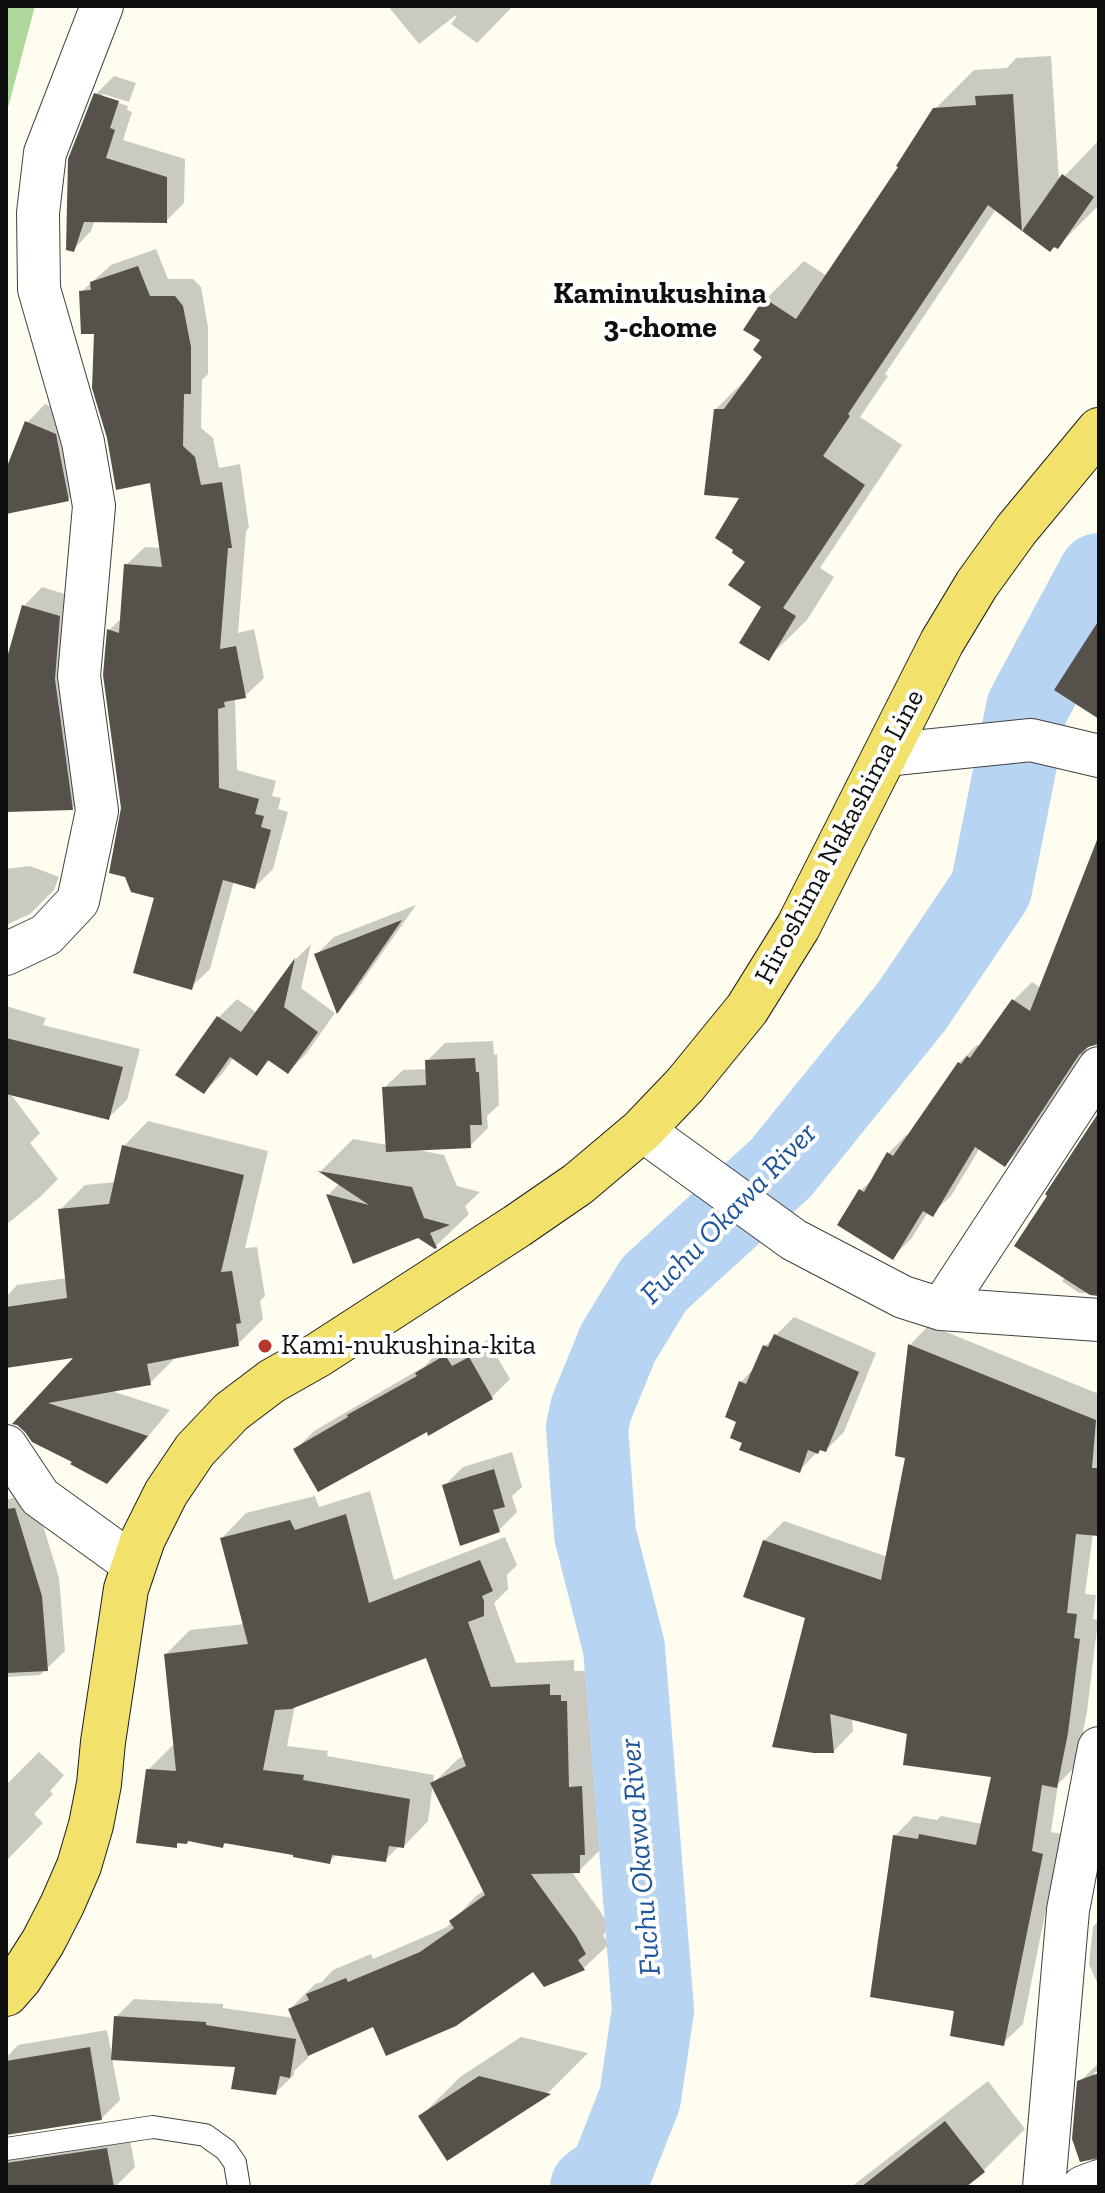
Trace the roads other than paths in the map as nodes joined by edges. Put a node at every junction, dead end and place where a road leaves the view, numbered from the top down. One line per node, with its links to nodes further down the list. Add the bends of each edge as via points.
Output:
1 (102, 6): 5 (street, via 45,153 38,213 39,289 83,442 94,506 79,676 97,811 78,901 46,935)
2 (1099, 430): 3 (main road, Hiroshima Nakashima Line, via 977,584)
3 (885, 755): 4 (street, via 1031,740); 7 (main road, Hiroshima Nakashima Line, via 774,969 717,1048)
4 (1099, 756)
5 (6, 954)
6 (1099, 1068): 8 (street)
7 (642, 1130): 8 (street, via 794,1240 903,1297); 11 (main road, Hiroshima Nakashima Line, via 539,1212 231,1412 195,1450 166,1493)
8 (941, 1309): 9 (street)
9 (1099, 1320)
10 (6, 1446): 11 (street, via 40,1497)
11 (134, 1565): 14 (main road, Hiroshima Nakashima Line, via 117,1640 99,1784 79,1866 43,1942)
12 (1099, 1748): 13 (street)
13 (1084, 1904): 18 (street)
14 (6, 1994)
15 (6, 2149): 17 (lane, via 153,2127 205,2135 235,2163)
16 (1099, 2181): 19 (street)
17 (239, 2187)
18 (1044, 2187)
19 (1083, 2187)

